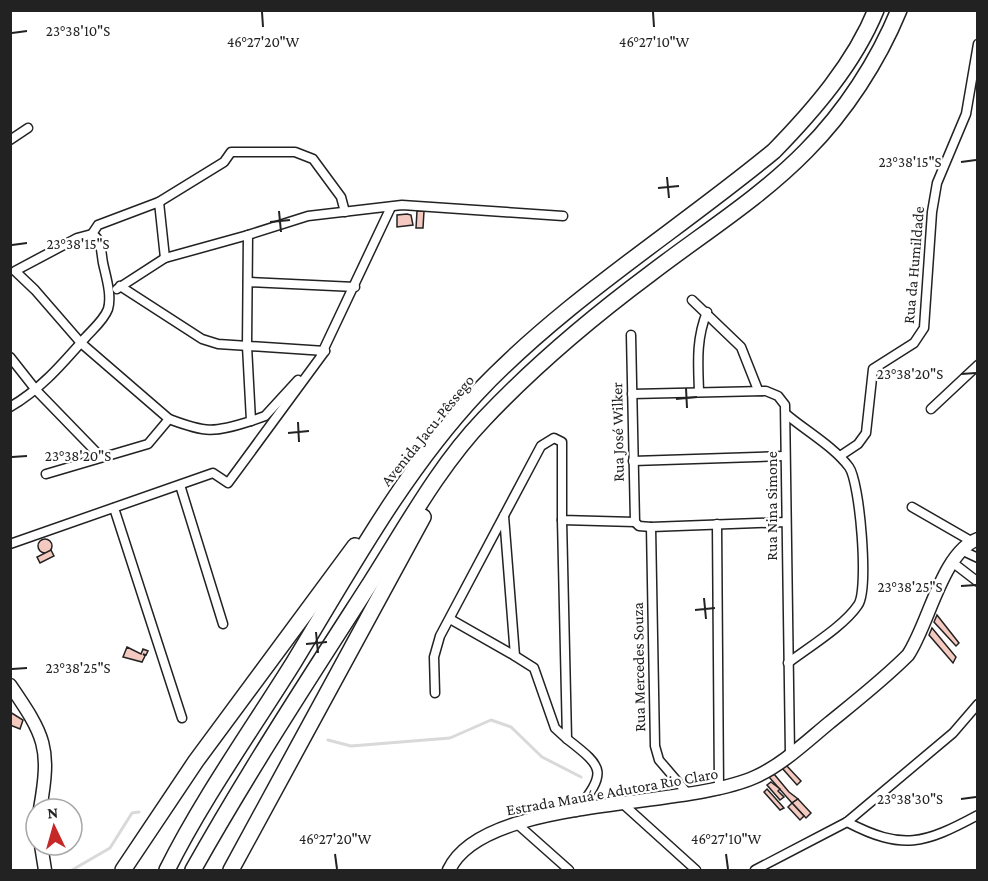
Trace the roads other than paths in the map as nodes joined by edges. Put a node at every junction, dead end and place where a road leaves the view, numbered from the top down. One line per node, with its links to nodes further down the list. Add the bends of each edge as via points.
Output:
1 (876, 10): 45 (highway, Avenida Jacu-Pêssego, via 833,83 806,118 736,182 516,355 439,438)
2 (899, 10): 40 (highway, via 860,84 806,152 531,370 481,422)
3 (978, 44): 37 (street, Rua da Humildade, via 966,114 938,183 932,212 924,328 914,343 873,369 866,433)
4 (28, 128): 5 (street)
5 (10, 140)
6 (159, 202): 8 (street, via 224,162 231,152 295,152 313,159 341,197); 10 (street, via 98,225); 12 (street)
7 (391, 207): 8 (street); 9 (street); 16 (street)
8 (345, 212): 11 (street, via 308,216)
9 (563, 216)
10 (92, 234): 13 (street, via 77,238); 17 (street, via 100,243)
11 (248, 235): 12 (street); 14 (street)
12 (165, 258): 15 (street)
13 (13, 273): 21 (street, via 35,290)
14 (248, 282): 16 (street); 22 (street)
15 (120, 286): 17 (street); 22 (street, via 201,339)
16 (355, 287): 23 (street)
17 (109, 294): 21 (street, via 104,316)
18 (693, 300): 19 (street)
19 (707, 312): 27 (street, via 746,354); 28 (street, via 697,347)
20 (631, 335): 29 (street, Rua José Wilker)
21 (81, 343): 26 (street); 33 (street)
22 (247, 346): 23 (street); 34 (street)
23 (325, 351): 34 (street, via 265,416); 41 (street, via 228,483 213,473)
24 (10, 357): 26 (street)
25 (978, 365): 31 (street)
26 (36, 390): 30 (street); 35 (street)
27 (758, 390): 28 (street); 32 (street, via 783,400)
28 (699, 391): 29 (street)
29 (632, 394): 38 (street, Rua José Wilker)
30 (10, 407)
31 (931, 409)
32 (786, 414): 36 (street, Rua Nina Simone); 37 (street)
33 (169, 419): 34 (street, via 201,431); 35 (street, via 148,444)
34 (251, 422)
35 (100, 456): 39 (street)
36 (785, 456): 38 (street); 47 (street, Rua Nina Simone)
37 (840, 456): 59 (street, via 850,468 857,488 862,598 849,615)
38 (633, 461): 48 (street, Rua José Wilker)
39 (46, 474)
40 (439, 477): 76 (highway); 77 (highway, via 411,540)
41 (180, 485): 43 (street); 57 (street)
42 (912, 507): 51 (street)
43 (114, 508): 52 (street); 63 (street)
44 (504, 516): 46 (street, via 541,446 554,438 562,442); 56 (street); 58 (street)
45 (380, 520): 74 (highway, via 353,548 279,647); 75 (highway, Avenida Jacu-Pêssego)
46 (562, 520): 48 (street); 64 (street)
47 (786, 522): 49 (street); 59 (street, Rua Nina Simone)
48 (637, 524): 50 (street)
49 (717, 524): 50 (street); 66 (street)
50 (651, 527): 67 (street, Rua Mercedes Souza, via 655,746 659,760)
51 (970, 543): 53 (street); 54 (main road, Estrada Mauá e Adutora Rio Claro)
52 (10, 544)
53 (978, 558)
54 (952, 562): 55 (street); 65 (main road, Estrada Mauá e Adutora Rio Claro, via 919,639 908,655)
55 (978, 582)
56 (450, 618): 58 (street); 61 (street, via 434,657)
57 (223, 624)
58 (514, 656): 64 (street, via 534,668 555,728)
59 (788, 663): 65 (street, Rua Nina Simone)
60 (10, 685): 68 (main road, via 38,726 44,744)
61 (435, 693)
62 (978, 704): 73 (street, via 953,733)
63 (182, 718)
64 (567, 739): 70 (street, via 594,760 598,773 592,790)
65 (790, 754): 66 (main road, Estrada Mauá e Adutora Rio Claro, via 757,776)
66 (719, 790): 67 (main road, Estrada Mauá e Adutora Rio Claro)
67 (689, 795): 69 (main road, Estrada Mauá e Adutora Rio Claro)
68 (42, 797)
69 (623, 804): 70 (main road, Estrada Mauá e Adutora Rio Claro); 80 (street)
70 (576, 812): 72 (main road, Estrada Mauá e Adutora Rio Claro)
71 (978, 815): 73 (street, via 955,827 909,841 876,837)
72 (515, 822): 78 (main road, Estrada Mauá e Adutora Rio Claro, via 480,838 463,851); 79 (street)
73 (847, 822): 81 (street)
74 (123, 870)
75 (167, 870)
76 (193, 870)
77 (231, 870)
78 (449, 870)
79 (569, 870)
80 (696, 870)
81 (754, 870)

